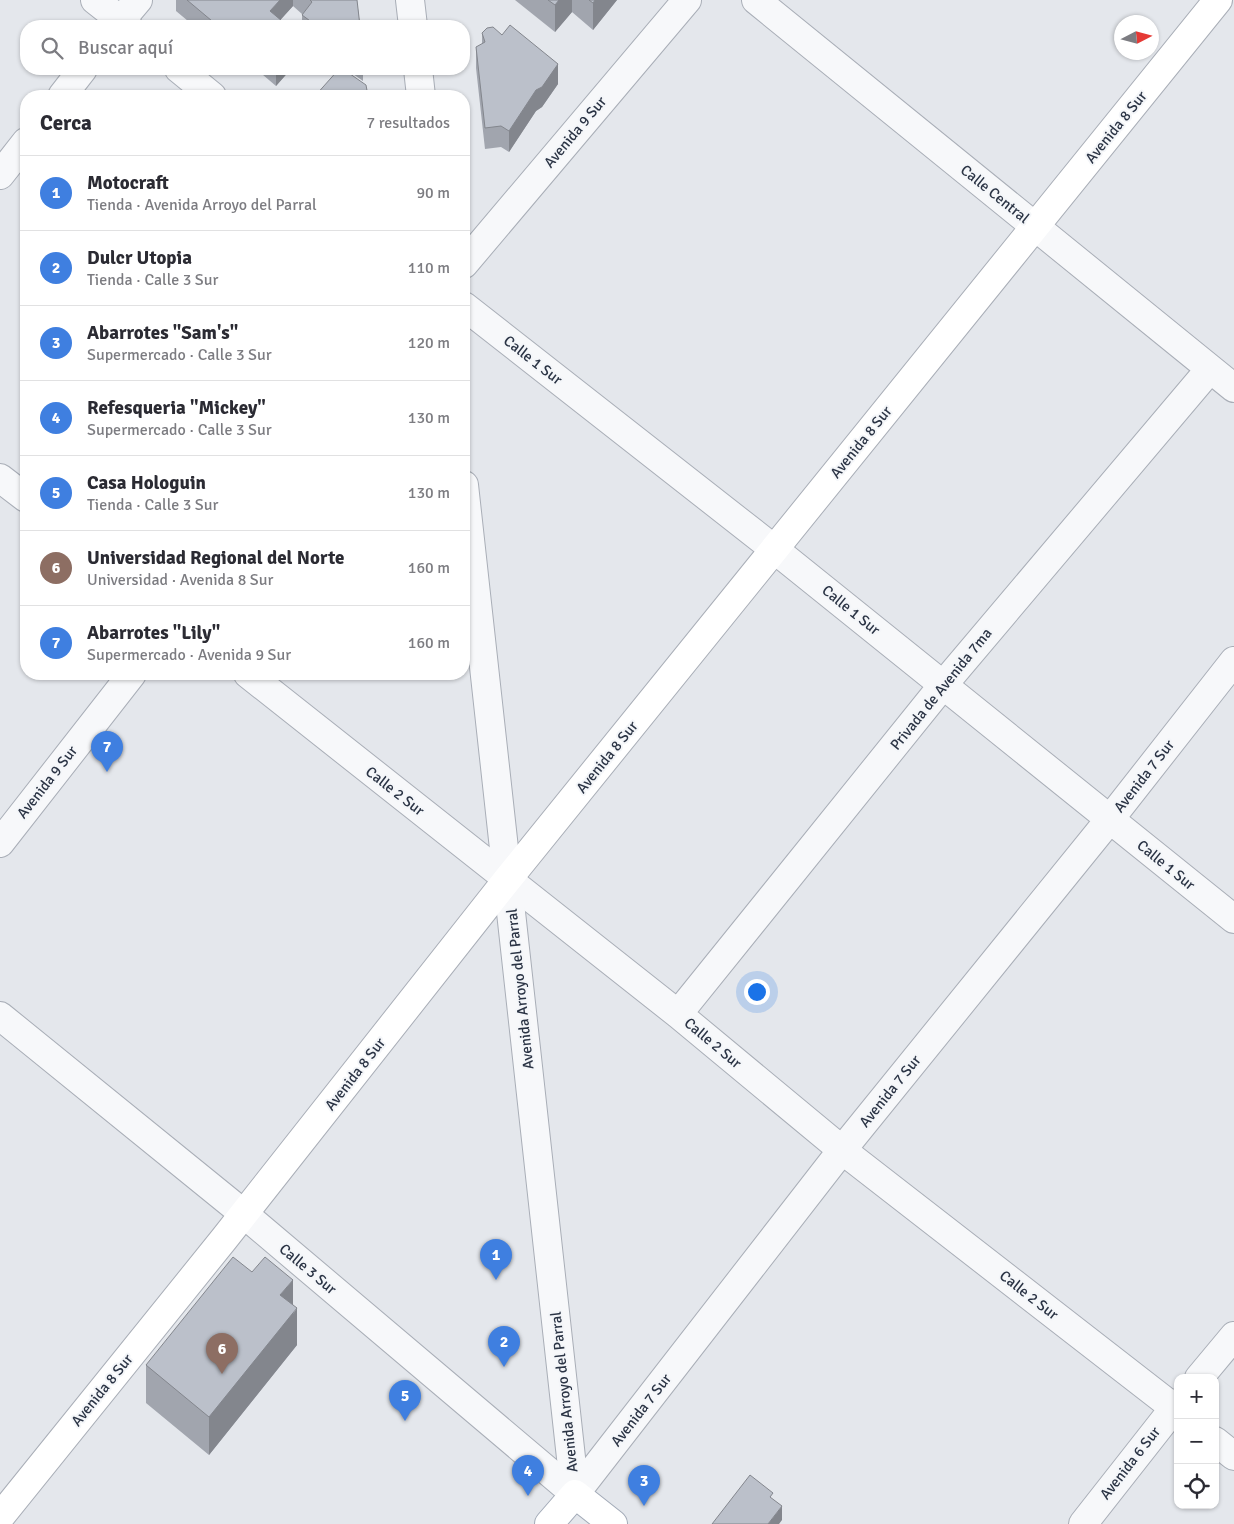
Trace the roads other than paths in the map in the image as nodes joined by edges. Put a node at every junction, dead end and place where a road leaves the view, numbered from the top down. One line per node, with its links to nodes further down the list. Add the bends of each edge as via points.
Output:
1 (95, 0): 7 (street)
2 (138, 0): 8 (street)
3 (410, 0): 9 (street)
4 (687, 0): 19 (street, Avenida 9 Sur)
5 (756, 0): 18 (street, Calle Central)
6 (1218, 0): 18 (main road, Avenida 8 Sur)
7 (118, 20)
8 (125, 20)
9 (412, 20)
10 (78, 75): 13 (street)
11 (186, 75): 14 (street)
12 (419, 75): 15 (street)
13 (67, 90)
14 (205, 90)
15 (420, 90)
16 (20, 150): 17 (street)
17 (0, 175)
18 (1035, 227): 21 (street, Calle Central); 26 (main road, Avenida 8 Sur)
19 (470, 257)
20 (470, 311): 26 (street, Calle 1 Sur)
21 (1210, 369): 22 (street, Calle Central); 30 (street, Privada de Avenida 7ma)
22 (1234, 388)
23 (0, 478): 24 (street)
24 (20, 493)
25 (470, 539): 33 (street, Avenida Arroyo del Parral)
26 (774, 548): 30 (street, Calle 1 Sur); 33 (main road, Avenida 8 Sur)
27 (1234, 661): 31 (street, Avenida 7 Sur)
28 (127, 680): 32 (street, Avenida 9 Sur)
29 (256, 680): 33 (street, Calle 2 Sur)
30 (943, 684): 31 (street, Calle 1 Sur); 35 (street, Privada de Avenida 7ma)
31 (1110, 819): 34 (street, Calle 1 Sur); 37 (street, Avenida 7 Sur)
32 (0, 843)
33 (508, 880): 35 (street, Calle 2 Sur); 38 (main road, Avenida 8 Sur); 45 (street, Avenida Arroyo del Parral)
34 (1234, 919)
35 (678, 1014): 37 (street, Calle 2 Sur)
36 (0, 1016): 38 (street, Calle 3 Sur)
37 (842, 1150): 41 (street, Calle 2 Sur); 45 (street, Avenida 7 Sur)
38 (244, 1214): 45 (street, Calle 3 Sur); 46 (main road, Avenida 8 Sur)
39 (1234, 1336): 40 (street)
40 (1202, 1374)
41 (1174, 1405)
42 (1174, 1410): 49 (street, Avenida 6 Sur)
43 (1219, 1444): 44 (street)
44 (1234, 1456)
45 (575, 1494): 47 (main road, Avenida 7 Sur); 48 (main road, Calle 3 Sur)
46 (0, 1517)
47 (549, 1524)
48 (613, 1524)
49 (1083, 1524)

